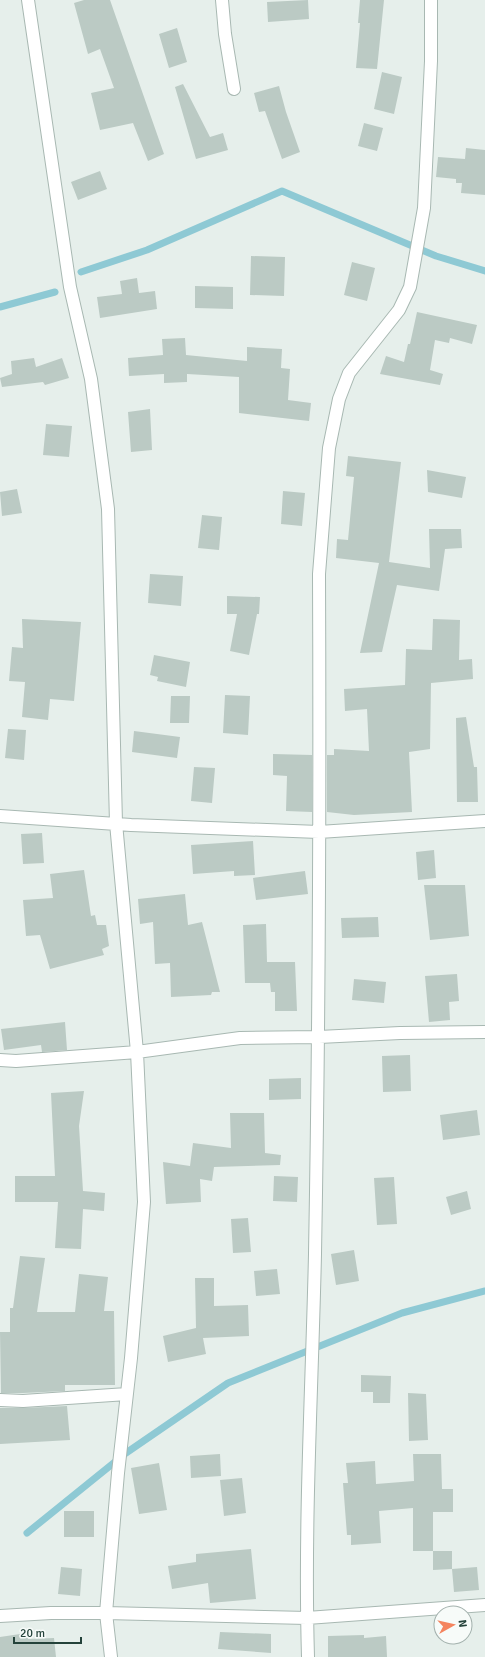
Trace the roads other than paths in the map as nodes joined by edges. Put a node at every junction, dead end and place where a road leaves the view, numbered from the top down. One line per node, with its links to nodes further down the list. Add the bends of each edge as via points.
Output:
1 (28, 0): 7 (street, via 70,287 91,379 108,508)
2 (222, 0): 4 (street)
3 (431, 0): 8 (street, via 431,61 424,208 410,287 399,310 349,374 339,399 329,448 319,574)
4 (234, 88)
5 (0, 816): 7 (street)
6 (485, 821): 8 (street)
7 (116, 823): 8 (street); 11 (street)
8 (319, 832): 10 (street)
9 (485, 1032): 10 (street)
10 (319, 1037): 11 (street, via 240,1038); 18 (street)
11 (137, 1052): 12 (street); 13 (street, via 144,1202)
12 (0, 1060)
13 (127, 1394): 14 (street, via 23,1401); 16 (street)
14 (0, 1400)
15 (485, 1605): 18 (street)
16 (106, 1613): 17 (street); 18 (street); 19 (street)
17 (0, 1616)
18 (307, 1618): 20 (street)
19 (111, 1657)
20 (308, 1657)

